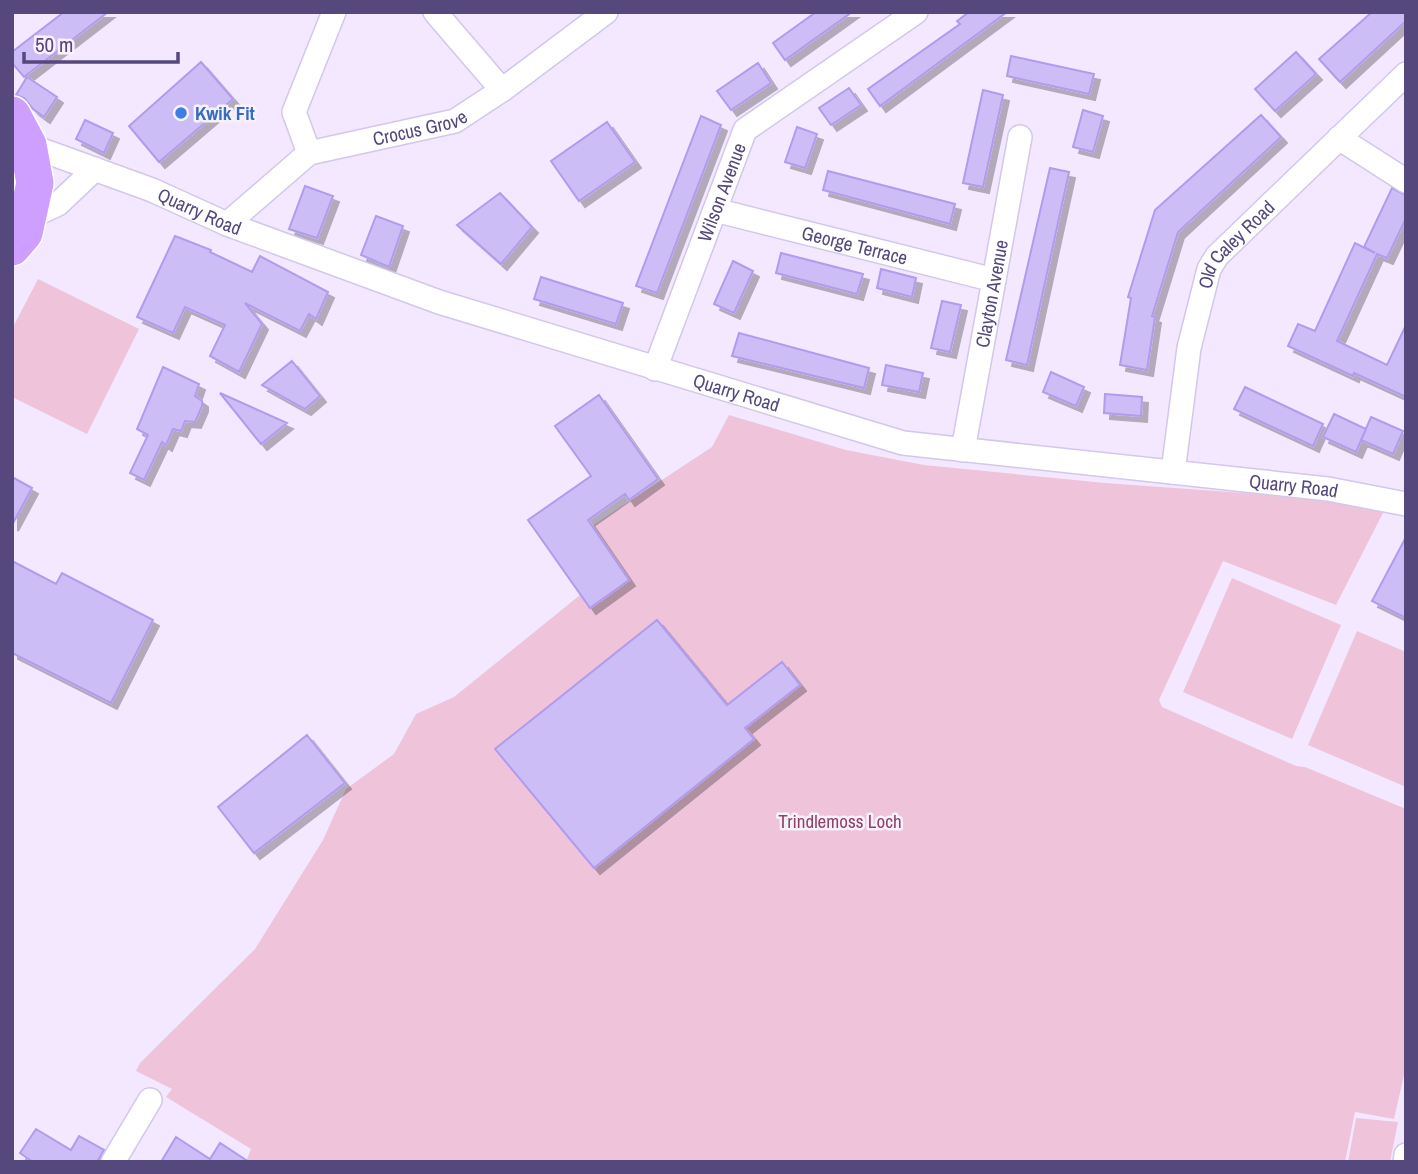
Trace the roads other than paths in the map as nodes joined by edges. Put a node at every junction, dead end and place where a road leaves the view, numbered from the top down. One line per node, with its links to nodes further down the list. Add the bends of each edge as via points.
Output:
1 (334, 12): 10 (street, via 294,112)
2 (435, 12): 6 (street)
3 (606, 12): 6 (street, Crocus Grove)
4 (916, 12): 13 (street, Wilson Avenue, via 745,130)
5 (1406, 74): 9 (street, Old Caley Road)
6 (502, 90): 10 (street, Crocus Grove, via 455,121)
7 (20, 130): 11 (street, Quarry Road); 15 (main road, via 35,183)
8 (1020, 137): 16 (street, Clayton Avenue)
9 (1339, 138): 12 (street); 19 (street, Old Caley Road, via 1242,229 1209,269 1189,348)
10 (309, 153): 14 (street, Crocus Grove)
11 (94, 169): 14 (street, Quarry Road); 15 (street)
12 (1406, 181)
13 (715, 209): 16 (street, George Terrace); 17 (street, Wilson Avenue)
14 (227, 224): 17 (street, Quarry Road, via 439,302)
15 (20, 233)
16 (994, 280): 18 (street, Clayton Avenue)
17 (655, 369): 18 (street, Quarry Road, via 903,443)
18 (963, 450): 19 (street, Quarry Road)
19 (1173, 472): 20 (street, Quarry Road, via 1328,489)
20 (1406, 504)
21 (150, 1100): 23 (street)
22 (1406, 1155): 24 (street)
23 (113, 1162)
24 (1405, 1162)

